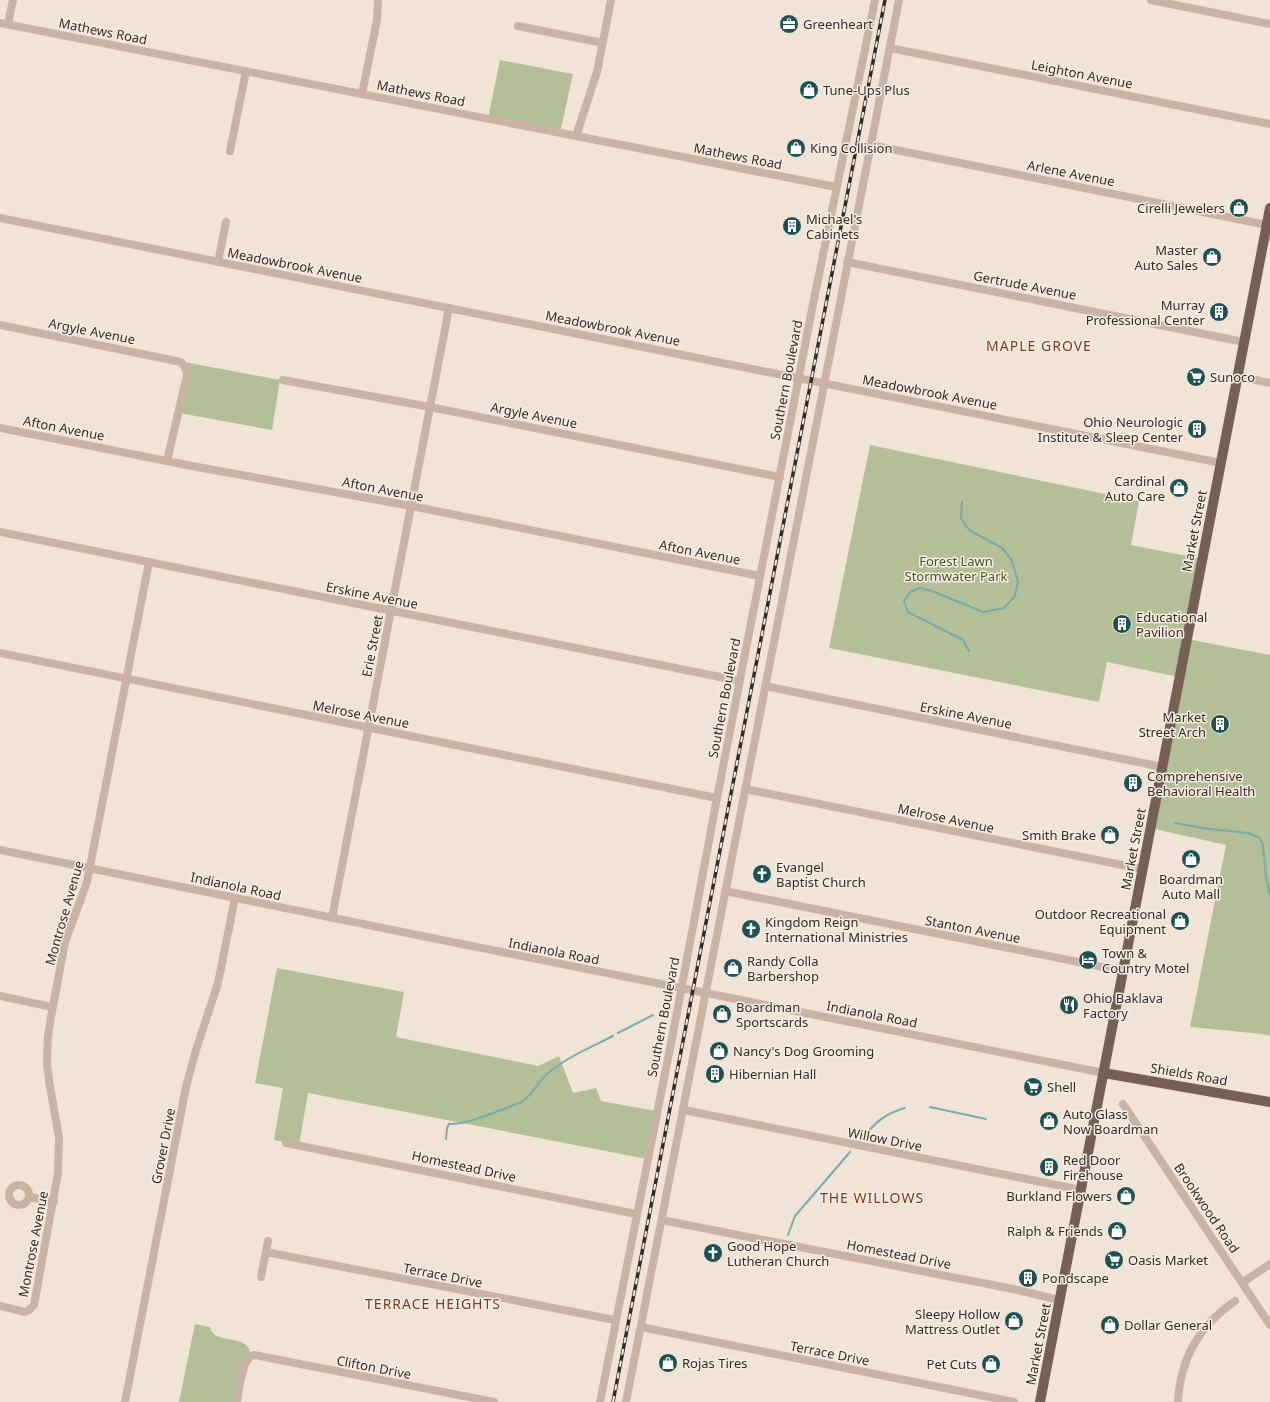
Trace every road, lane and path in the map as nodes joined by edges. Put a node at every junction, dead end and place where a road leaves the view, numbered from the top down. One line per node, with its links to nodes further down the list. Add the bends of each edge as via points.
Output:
1 (13, 0): 7 (street)
2 (378, 0): 13 (street)
3 (612, 0): 10 (street)
4 (875, 0): 18 (street, Southern Boulevard)
5 (899, 0): 11 (street)
6 (1151, 0): 8 (street)
7 (4, 24): 12 (street, Mathews Road)
8 (1270, 24)
9 (518, 26): 10 (street)
10 (603, 43): 15 (street, via 597,72)
11 (890, 48): 14 (street, Leighton Avenue); 16 (street)
12 (246, 71): 13 (street, Mathews Road); 17 (street)
13 (362, 94): 15 (street, Mathews Road)
14 (1270, 124)
15 (576, 136): 18 (street, Mathews Road)
16 (870, 145): 22 (street, Arlene Avenue); 24 (street)
17 (230, 151)
18 (836, 187): 29 (street, Southern Boulevard)
19 (1270, 208): 22 (main road, Market Street)
20 (0, 218): 23 (street, Meadowbrook Avenue)
21 (226, 222): 23 (street)
22 (1267, 225): 27 (main road, Market Street)
23 (218, 262): 25 (street, Meadowbrook Avenue)
24 (848, 262): 27 (street, Gertrude Avenue); 31 (street)
25 (449, 308): 29 (street, Meadowbrook Avenue); 33 (street, Erie Street)
26 (0, 325): 35 (street, Argyle Avenue, via 179,361 183,364 187,375)
27 (1244, 342): 28 (main road, Market Street)
28 (1237, 376): 32 (street); 36 (main road, Market Street)
29 (799, 378): 31 (street, Meadowbrook Avenue); 37 (street, Southern Boulevard)
30 (283, 380): 33 (street, Argyle Avenue)
31 (824, 383): 36 (street, Meadowbrook Avenue); 46 (street)
32 (1270, 383)
33 (430, 406): 37 (street, Argyle Avenue); 38 (street, Erie Street)
34 (0, 428): 35 (street, Afton Avenue)
35 (168, 461): 38 (street, Afton Avenue)
36 (1221, 463): 48 (main road, Market Street)
37 (780, 477): 41 (street, Southern Boulevard)
38 (411, 506): 41 (street, Afton Avenue); 42 (street, Erie Street)
39 (0, 532): 40 (street, Erskine Avenue)
40 (149, 562): 42 (street, Erskine Avenue); 44 (street, Montrose Avenue)
41 (760, 576): 45 (street, Southern Boulevard)
42 (391, 611): 45 (street, Erskine Avenue); 47 (street, Erie Street)
43 (0, 653): 44 (street, Melrose Avenue)
44 (126, 679): 47 (street, Melrose Avenue); 52 (street, Montrose Avenue)
45 (740, 681): 50 (street, Southern Boulevard)
46 (765, 686): 48 (street, Erskine Avenue); 49 (street)
47 (368, 728): 50 (street, Melrose Avenue); 56 (street, Erie Street)
48 (1162, 767): 53 (main road, Market Street)
49 (745, 789): 53 (street, Melrose Avenue); 54 (street)
50 (717, 798): 58 (street, Southern Boulevard)
51 (0, 850): 52 (street, Indianola Road)
52 (90, 868): 55 (street, Indianola Road); 61 (street, Montrose Avenue, via 83,896 65,942)
53 (1142, 869): 57 (main road, Market Street)
54 (725, 891): 57 (street, Stanton Avenue); 59 (street)
55 (235, 898): 56 (street, Indianola Road); 83 (street, Grover Drive, via 218,983 186,1087)
56 (332, 918): 58 (street, Indianola Road)
57 (1123, 971): 62 (main road, Market Street)
58 (681, 989): 59 (street, Indianola Road); 70 (street, Southern Boulevard)
59 (705, 994): 62 (street, Indianola Road); 65 (street)
60 (0, 996): 61 (street)
61 (52, 1007): 69 (street, Montrose Avenue, via 47,1062 60,1150)
62 (1104, 1073): 63 (main road, Shields Road); 67 (main road, Market Street)
63 (1270, 1102)
64 (1123, 1104): 76 (street, Brookwood Road)
65 (684, 1110): 67 (street, Willow Drive); 71 (street)
66 (286, 1143): 70 (street, Homestead Drive)
67 (1081, 1190): 77 (main road, Market Street)
68 (30, 1197): 69 (street)
69 (54, 1202): 79 (street, Montrose Avenue, via 34,1305 25,1312)
70 (636, 1214): 80 (street, Southern Boulevard)
71 (662, 1220): 77 (street, Homestead Drive); 82 (street)
72 (268, 1241): 73 (street)
73 (266, 1252): 75 (street); 80 (street, Terrace Drive)
74 (1270, 1264): 76 (street)
75 (261, 1277)
76 (1242, 1283): 81 (street, Brookwood Road)
77 (1060, 1300): 89 (main road, Market Street)
78 (1235, 1301): 90 (street, via 1218,1314 1197,1339 1182,1370)
79 (0, 1306)
80 (615, 1320): 86 (street, Southern Boulevard)
81 (1270, 1325)
82 (641, 1327): 87 (street); 88 (street, Terrace Drive)
83 (125, 1402)
84 (237, 1402): 85 (street, Clifton Drive, via 244,1365 250,1356)
85 (494, 1402)
86 (600, 1402)
87 (626, 1402)
88 (1014, 1402)
89 (1040, 1402)
90 (1178, 1402)

